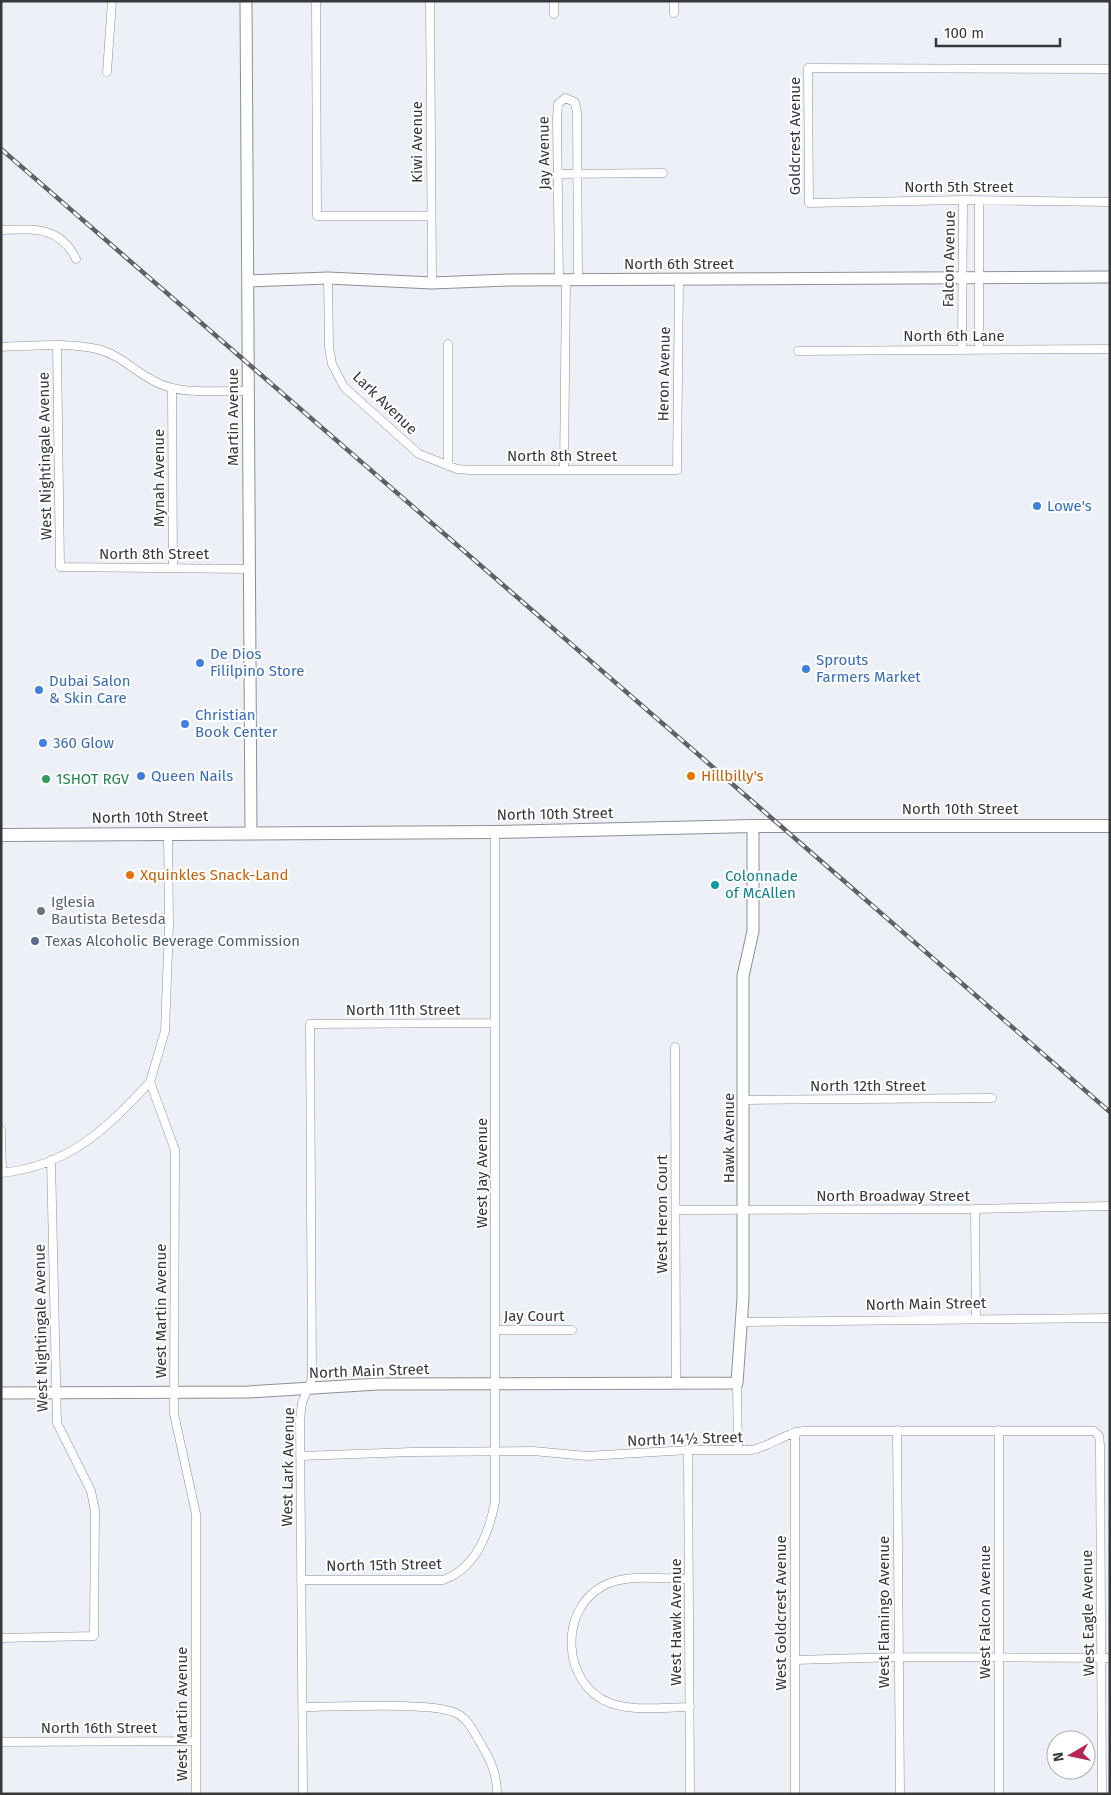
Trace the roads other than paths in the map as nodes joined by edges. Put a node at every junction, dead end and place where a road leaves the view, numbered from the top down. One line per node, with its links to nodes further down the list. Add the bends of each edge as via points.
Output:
1 (112, 1): 10 (street)
2 (246, 1): 28 (street, Martin Avenue)
3 (316, 1): 18 (street, via 317,216)
4 (430, 1): 18 (street, Kiwi Avenue)
5 (554, 1): 8 (street)
6 (674, 1): 7 (street)
7 (674, 13)
8 (554, 14)
9 (1110, 69): 17 (street, Goldcrest Avenue, via 808,68)
10 (108, 72)
11 (663, 173): 13 (street)
12 (558, 174): 13 (street); 13 (street, Jay Avenue, via 557,109 565,98 575,102 576,107); 27 (street, Jay Avenue)
13 (578, 174): 25 (street, Jay Avenue)
14 (963, 200): 15 (street, North 5th Street); 17 (street, North 5th Street); 23 (street, Falcon Avenue)
15 (979, 200): 16 (street, North 5th Street); 24 (street, Falcon Avenue)
16 (1110, 202)
17 (809, 203)
18 (430, 216): 29 (street, Kiwi Avenue)
19 (1, 230): 20 (street, via 54,233 65,240)
20 (76, 259)
21 (1110, 277): 24 (street, North 6th Street)
22 (328, 278): 28 (street, North 6th Street); 29 (street, North 6th Street); 39 (street, Lark Avenue, via 329,347 332,364 344,387 419,454)
23 (963, 278): 24 (street, North 6th Street); 26 (street, North 6th Street); 33 (street, Falcon Avenue)
24 (979, 278): 34 (street, Falcon Avenue)
25 (578, 279): 26 (street, North 6th Street); 27 (street, North 6th Street)
26 (679, 279): 41 (street, Heron Avenue)
27 (562, 280): 29 (street, North 6th Street); 40 (street, Jay Avenue)
28 (248, 281): 38 (street, Martin Avenue)
29 (432, 283)
30 (448, 344): 39 (street)
31 (57, 345): 32 (street); 37 (street, via 98,349 154,382); 42 (street, West Nightingale Avenue)
32 (1, 347)
33 (962, 349): 34 (street, North 6th Lane); 36 (street, North 6th Lane)
34 (979, 349): 35 (street, North 6th Lane)
35 (1110, 349)
36 (798, 350)
37 (172, 388): 38 (street); 43 (street, Mynah Avenue)
38 (249, 390): 44 (street, Martin Avenue)
39 (448, 466): 40 (street, North 8th Street, via 470,470)
40 (564, 469): 41 (street, North 8th Street)
41 (677, 470)
42 (60, 567): 43 (street, North 8th Street)
43 (173, 568): 44 (street, North 8th Street)
44 (248, 569): 49 (street, Martin Avenue)
45 (753, 826): 46 (main road, North 10th Street); 47 (main road, North 10th Street); 56 (street, Hawk Avenue, via 753,931 743,976)
46 (1110, 826)
47 (495, 832): 49 (main road, North 10th Street); 51 (street, West Jay Avenue)
48 (168, 833): 49 (main road, North 10th Street); 50 (main road, North 10th Street); 54 (street, via 165,1031)
49 (251, 833)
50 (1, 835)
51 (496, 1023): 52 (street, North 11th Street); 67 (street, West Jay Avenue)
52 (310, 1024): 72 (street, West Lark Avenue)
53 (676, 1047): 61 (street, West Heron Court)
54 (150, 1082): 58 (street, via 115,1119 85,1144); 73 (street, West Martin Avenue, via 175,1150)
55 (992, 1098): 56 (street, North 12th Street)
56 (744, 1100): 62 (street, Hawk Avenue)
57 (1, 1130): 59 (street)
58 (51, 1160): 59 (street, via 27,1170); 74 (street, West Nightingale Avenue)
59 (2, 1173)
60 (1110, 1206): 63 (street, North Broadway Street)
61 (676, 1210): 62 (street, North Broadway Street); 69 (street, West Heron Court)
62 (744, 1210): 63 (street, North Broadway Street); 66 (street, Hawk Avenue)
63 (976, 1210): 65 (street)
64 (1110, 1318): 65 (street, North Main Street)
65 (976, 1319): 66 (street, North Main Street)
66 (742, 1322): 70 (street, Hawk Avenue)
67 (496, 1330): 68 (street, Jay Court); 71 (street, West Jay Avenue)
68 (572, 1330)
69 (676, 1382): 70 (street, North Main Street); 71 (street, North Main Street)
70 (737, 1382): 81 (street, Hawk Avenue)
71 (496, 1383): 72 (street, North Main Street); 82 (street, West Jay Avenue)
72 (310, 1388): 73 (street, North Main Street, via 248,1392); 83 (street, West Lark Avenue, via 302,1403)
73 (174, 1391): 74 (street, North Main Street); 95 (street, West Martin Avenue, via 175,1423 196,1514)
74 (55, 1392): 75 (street, North Main Street); 87 (street, West Nightingale Avenue, via 57,1423 91,1491 95,1511 94,1636)
75 (1, 1393)
76 (897, 1430): 77 (street, North 14½ Street); 78 (street, North 14½ Street); 88 (street, West Flamingo Avenue)
77 (999, 1430): 79 (street, North 14½ Street, via 1091,1430); 89 (street, West Falcon Avenue)
78 (796, 1432): 81 (street, North 14½ Street, via 761,1448); 91 (street, West Goldcrest Avenue)
79 (1097, 1433): 90 (street, West Eagle Avenue, via 1100,1445)
80 (688, 1450): 81 (street, North 14½ Street); 82 (street, North 14½ Street, via 587,1456 533,1451); 85 (street, West Hawk Avenue)
81 (738, 1450)
82 (495, 1452): 83 (street, North 14½ Street); 84 (street, West Jay Avenue)
83 (300, 1456): 86 (street, West Lark Avenue)
84 (492, 1515): 86 (street, North 15th Street, via 488,1531 466,1566 443,1580)
85 (689, 1579): 93 (street, West Hawk Avenue); 93 (street, via 630,1579 602,1586 584,1602 578,1613 572,1650 582,1684 608,1702 626,1707)
86 (301, 1580): 92 (street, West Lark Avenue)
87 (1, 1638)
88 (898, 1657): 89 (street); 91 (street); 101 (street, West Flamingo Avenue)
89 (999, 1658): 90 (street); 102 (street, West Falcon Avenue)
90 (1106, 1658): 103 (street, West Eagle Avenue)
91 (795, 1660): 100 (street, West Goldcrest Avenue)
92 (303, 1707): 97 (street, West Lark Avenue); 98 (street, via 449,1709 464,1718 492,1763)
93 (690, 1707): 99 (street, West Hawk Avenue)
94 (1, 1742): 95 (street, North 16th Street)
95 (196, 1742): 96 (street, West Martin Avenue)
96 (196, 1794)
97 (303, 1794)
98 (496, 1794)
99 (690, 1794)
100 (796, 1794)
101 (900, 1794)
102 (999, 1794)
103 (1102, 1794)

